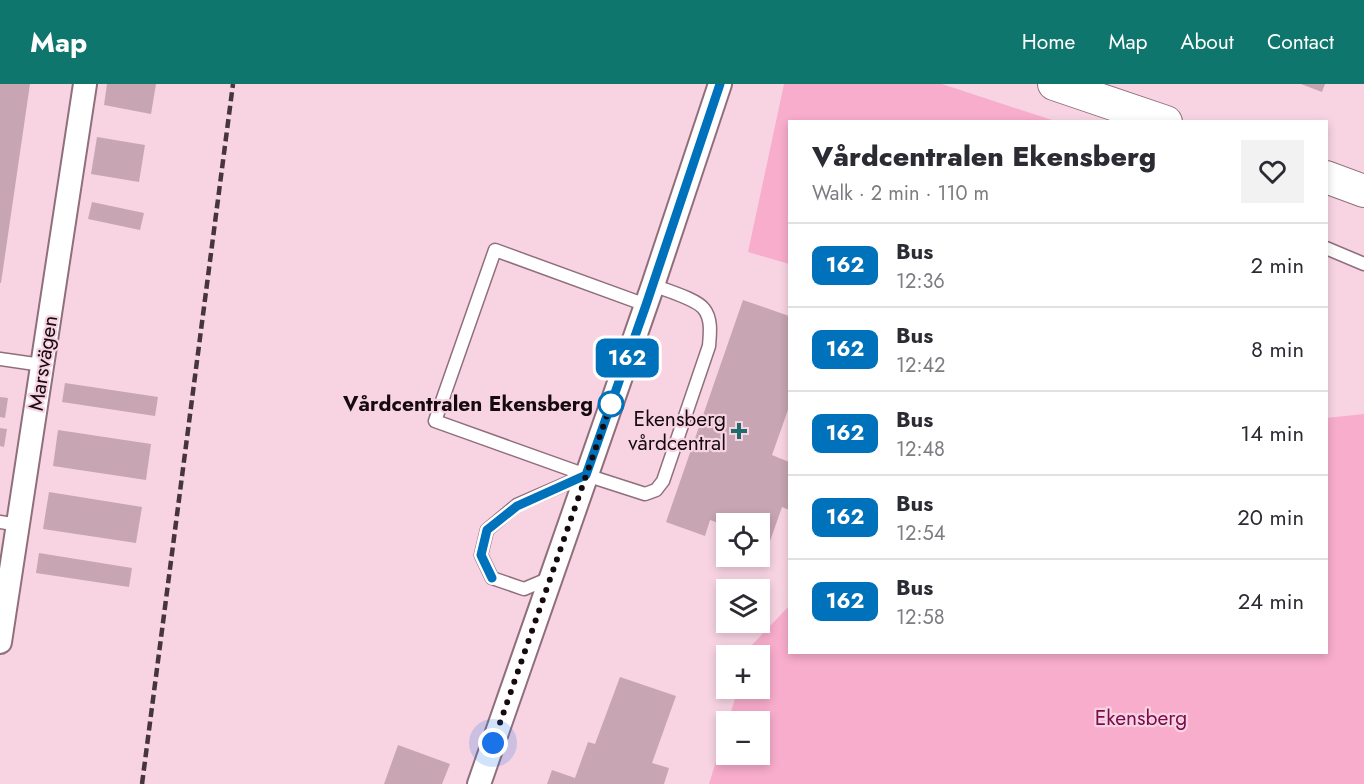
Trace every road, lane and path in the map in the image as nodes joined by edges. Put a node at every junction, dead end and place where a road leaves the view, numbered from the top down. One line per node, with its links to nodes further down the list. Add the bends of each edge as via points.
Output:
1 (85, 84): 11 (street, Marsvägen)
2 (720, 84): 9 (street)
3 (1054, 84): 4 (main road)
4 (1160, 120)
5 (1328, 178): 6 (main road)
6 (1364, 191)
7 (1328, 249): 8 (lane)
8 (1364, 264)
9 (650, 295): 12 (street); 12 (lane, via 691,300 704,308 710,326 709,346 663,481 656,490 645,494); 12 (lane, via 495,250 435,421)
10 (0, 359): 11 (lane)
11 (42, 365): 13 (street, Marsvägen)
12 (586, 475): 14 (street); 14 (lane, via 517,506 487,530 481,555 492,578 524,589)
13 (9, 524): 15 (street, Marsvägen)
14 (551, 578): 16 (street)
15 (0, 642)
16 (479, 784)

